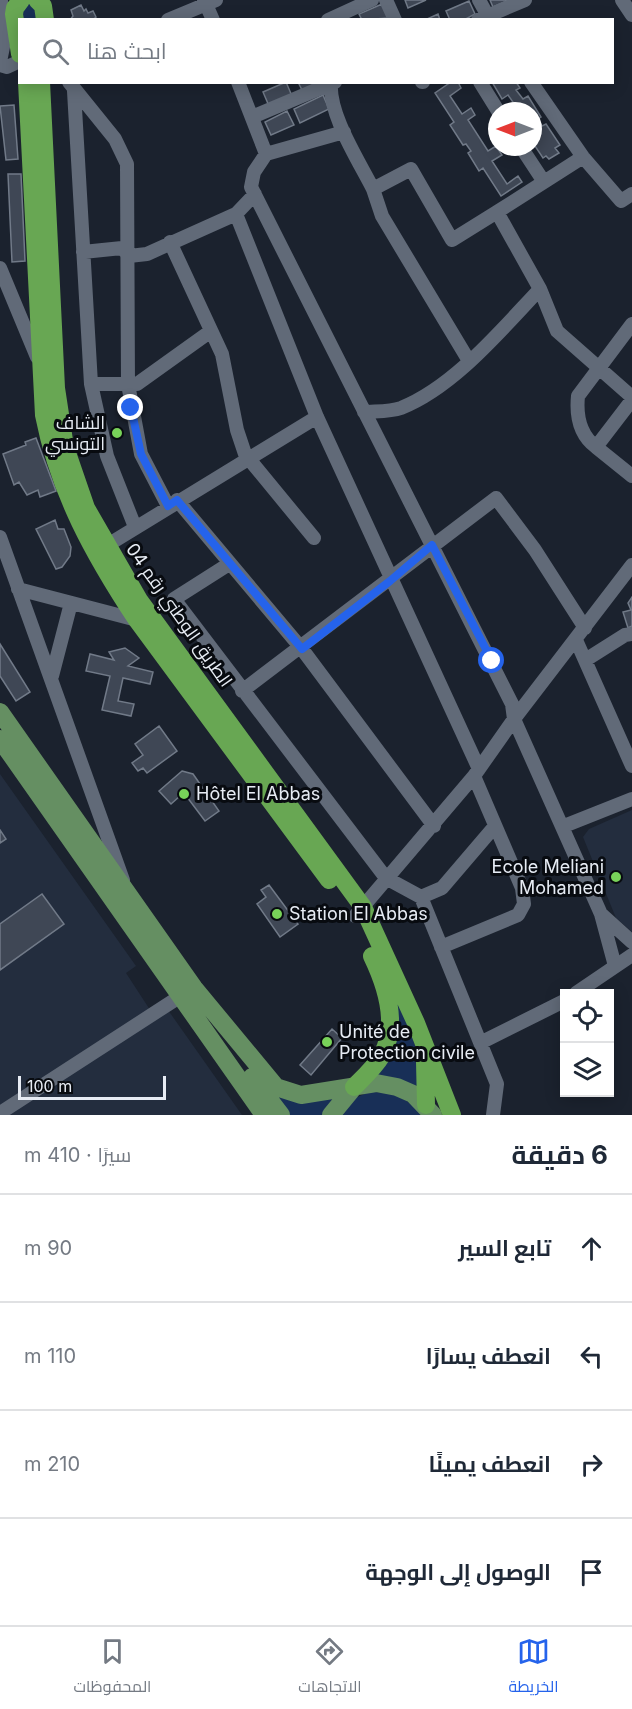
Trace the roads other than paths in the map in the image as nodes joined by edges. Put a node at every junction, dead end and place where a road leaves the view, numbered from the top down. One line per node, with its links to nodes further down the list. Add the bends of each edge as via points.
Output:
1 (372, 0): 9 (street)
2 (386, 0): 10 (street)
3 (479, 0): 11 (street)
4 (525, 0): 11 (street)
5 (14, 1): 12 (highway); 14 (street)
6 (209, 1): 7 (street); 8 (street)
7 (172, 18)
8 (213, 18)
9 (332, 18)
10 (394, 18)
11 (485, 18)
12 (18, 50)
13 (18, 62): 14 (street, via 7,67)
14 (0, 64)
15 (27, 84): 43 (highway, الطريق الوطني رقم 04)
16 (41, 84): 58 (highway, الطريق الوطني رقم 04, via 60,419 74,476)
17 (239, 84): 24 (street)
18 (331, 84): 24 (street)
19 (332, 84): 25 (street, via 329,91)
20 (481, 84): 23 (street)
21 (532, 84): 28 (street)
22 (72, 87): 36 (street); 37 (street, via 115,139 127,164)
23 (492, 102)
24 (252, 117): 26 (street)
25 (344, 132): 26 (street); 30 (street)
26 (266, 154): 31 (street, via 252,180)
27 (527, 156): 29 (street)
28 (583, 157): 29 (street); 32 (street, via 621,201)
29 (544, 182): 33 (street)
30 (373, 189): 33 (street, via 411,169 452,240); 42 (street, via 382,216)
31 (255, 194): 34 (street); 48 (street)
32 (632, 194)
33 (497, 212): 39 (street)
34 (236, 214): 35 (street); 49 (street)
35 (170, 242): 37 (street, via 147,254); 41 (street)
36 (83, 252): 37 (street, via 122,248); 45 (street)
37 (129, 256): 46 (street)
38 (0, 268): 43 (street)
39 (540, 289): 42 (street); 44 (street, via 557,331)
40 (632, 324): 44 (street)
41 (210, 331): 46 (street, via 137,384); 51 (street, via 222,354 237,430)
42 (469, 361): 48 (street, via 426,394 399,408)
43 (40, 365): 64 (highway, الطريق الوطني رقم 04, via 50,445 70,506)
44 (598, 370): 47 (street); 50 (street, via 578,396 577,406 582,433)
45 (91, 384): 46 (street); 54 (street, via 107,456)
46 (128, 384): 53 (street, via 141,454)
47 (632, 399): 50 (street)
48 (364, 412): 57 (street)
49 (317, 417): 51 (street); 61 (street)
50 (596, 447): 52 (street)
51 (248, 459): 53 (street); 56 (street)
52 (632, 476)
53 (173, 503): 54 (street); 59 (street)
54 (135, 527): 58 (street)
55 (0, 537): 62 (street)
56 (314, 538)
57 (432, 545): 61 (street); 65 (street, via 496,498); 73 (street, via 512,704)
58 (106, 546): 84 (highway, الطريق الوطني رقم 04, via 139,600)
59 (229, 564): 68 (street); 71 (street, via 174,599)
60 (632, 565): 65 (street)
61 (390, 581): 68 (street); 76 (street)
62 (18, 589): 63 (street); 70 (street)
63 (71, 603): 64 (street); 70 (street)
64 (137, 620): 84 (highway, الطريق الوطني رقم 04)
65 (585, 628): 67 (street)
66 (632, 634): 69 (street)
67 (576, 640): 69 (street); 73 (street)
68 (302, 649): 71 (street); 78 (street)
69 (587, 659): 75 (street)
70 (52, 676): 82 (street)
71 (242, 691): 81 (street)
72 (0, 712): 82 (main road)
73 (514, 719): 76 (street); 80 (street)
74 (0, 740): 91 (main road)
75 (632, 766)
76 (477, 773): 78 (street); 79 (street)
77 (632, 799): 80 (street)
78 (434, 826): 81 (street)
79 (495, 826): 83 (street, via 442,888); 87 (street, via 522,888 524,904 518,915)
80 (564, 826): 85 (street)
81 (386, 878): 83 (street); 84 (street)
82 (127, 893): 91 (main road)
83 (421, 897): 87 (street)
84 (359, 912): 94 (highway, الطريق الوطني رقم 04); 96 (highway, الطريق الوطني رقم 04, via 380,973 390,1022 382,1055)
85 (601, 914): 86 (street); 89 (street)
86 (632, 942)
87 (441, 947): 95 (street)
88 (632, 955): 89 (street)
89 (615, 966): 90 (street)
90 (582, 989)
91 (187, 992): 93 (main road); 96 (main road, via 276,1087 301,1095); 98 (street)
92 (560, 1003): 95 (street)
93 (198, 1022): 99 (main road); 100 (main road, via 241,1063)
94 (416, 1023): 97 (highway, via 427,1071); 102 (highway, الطريق الوطني رقم 04)
95 (482, 1042): 103 (street, via 497,1084)
96 (354, 1087): 97 (main road, via 376,1083 396,1087 413,1094); 101 (main road)
97 (429, 1110)
98 (0, 1113)
99 (264, 1115)
100 (280, 1115)
101 (331, 1115)
102 (452, 1115)
103 (493, 1115)

